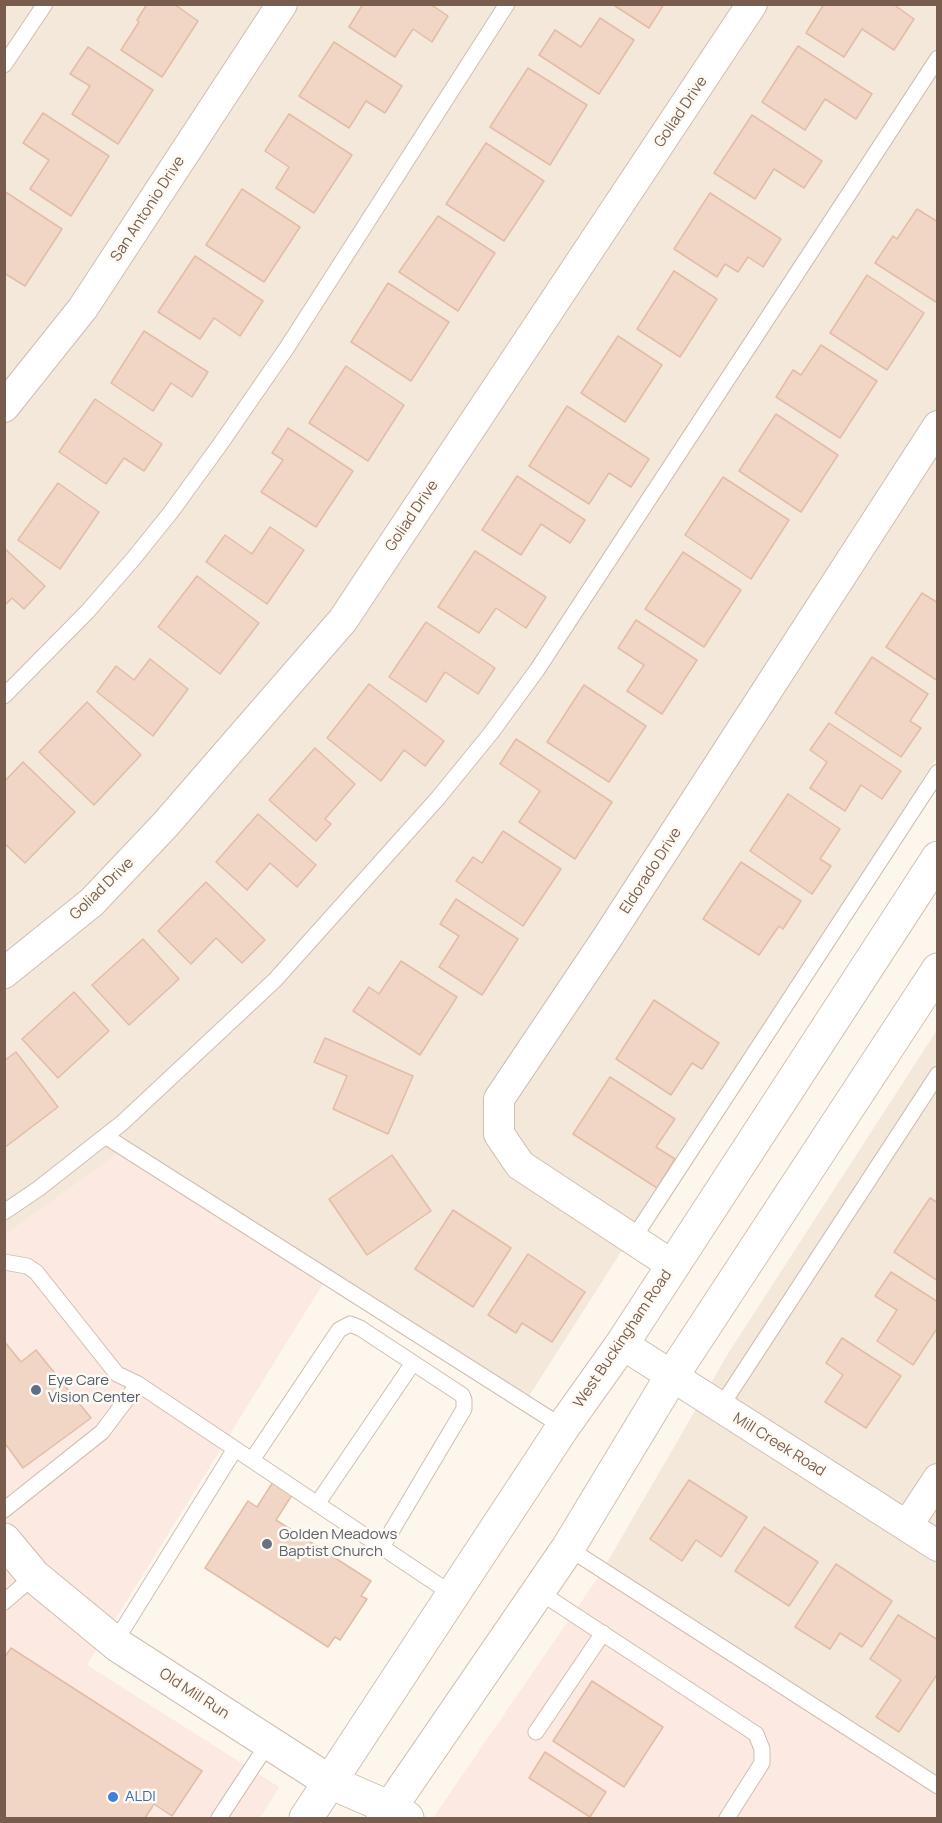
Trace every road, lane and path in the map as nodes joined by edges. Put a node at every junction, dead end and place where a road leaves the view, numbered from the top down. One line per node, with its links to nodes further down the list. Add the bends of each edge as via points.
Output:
1 (45, 4): 6 (lane)
2 (282, 4): 7 (street, San Antonio Drive, via 83,308)
3 (507, 4): 9 (lane, via 286,349 212,455 134,558)
4 (752, 4): 13 (street, Goliad Drive, via 343,621 100,894)
5 (938, 58): 15 (lane, via 537,670 491,733 275,980)
6 (4, 65)
7 (4, 407)
8 (938, 426): 17 (street, Eldorado Drive, via 499,1099 498,1134 520,1165)
9 (4, 696)
10 (938, 772): 17 (lane)
11 (938, 858): 19 (main road, West Buckingham Road)
12 (938, 970): 22 (main road)
13 (4, 973)
14 (938, 1074): 24 (lane)
15 (105, 1136): 16 (lane); 25 (lane)
16 (4, 1212)
17 (633, 1239): 19 (street, Eldorado Drive)
18 (4, 1262): 23 (lane, via 27,1266 36,1272 117,1374)
19 (672, 1265): 20 (main road, West Buckingham Road)
20 (622, 1344): 22 (street, Mill Creek Road); 25 (main road, West Buckingham Road)
21 (413, 1363): 27 (lane, via 360,1328 350,1324 339,1330); 29 (lane); 34 (lane, via 462,1395 464,1410)
22 (672, 1376): 24 (street, Mill Creek Road); 35 (main road)
23 (138, 1384): 26 (lane); 30 (lane, via 102,1432)
24 (720, 1408): 31 (street, Mill Creek Road)
25 (563, 1427): 38 (main road, West Buckingham Road)
26 (235, 1449): 27 (lane); 41 (lane)
27 (252, 1461): 29 (lane)
28 (938, 1479): 31 (street)
29 (317, 1504): 34 (lane)
30 (4, 1510)
31 (907, 1526): 33 (street, Mill Creek Road)
32 (4, 1540): 36 (main road, Old Mill Run)
33 (938, 1546)
34 (382, 1547): 38 (lane)
35 (568, 1548): 37 (main road); 45 (lane)
36 (34, 1576): 39 (lane); 41 (main road, Old Mill Run)
37 (538, 1591): 40 (lane); 46 (main road)
38 (452, 1594): 44 (main road, West Buckingham Road)
39 (4, 1602)
40 (603, 1633): 42 (lane); 49 (lane, via 756,1734 762,1763)
41 (115, 1642): 43 (main road, Old Mill Run)
42 (536, 1732)
43 (269, 1742): 44 (main road, Old Mill Run); 47 (lane)
44 (330, 1782): 46 (main road, Old Mill Run); 48 (main road, West Buckingham Road)
45 (938, 1786)
46 (393, 1815)
47 (219, 1818)
48 (306, 1818)
49 (727, 1818)

